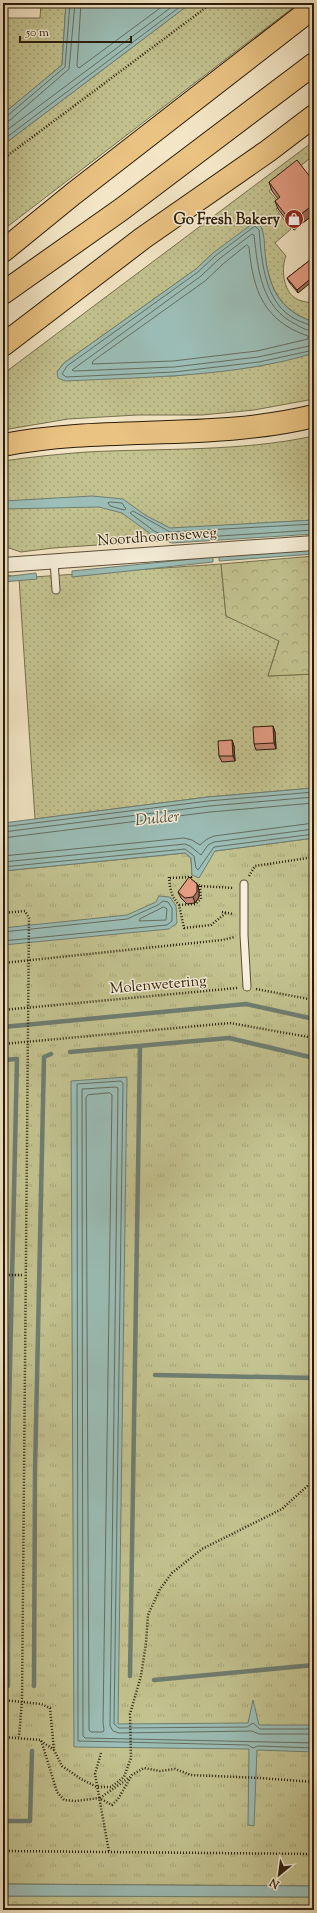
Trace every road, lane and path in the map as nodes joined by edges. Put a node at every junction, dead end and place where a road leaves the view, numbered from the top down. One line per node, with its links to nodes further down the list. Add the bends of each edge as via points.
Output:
1 (212, 3): 5 (path)
2 (314, 7): 6 (highway)
3 (314, 64): 7 (highway, via 122,209)
4 (314, 116): 8 (highway, via 143,238)
5 (3, 159)
6 (3, 251)
7 (3, 293)
8 (3, 345)
9 (314, 416): 10 (highway, via 251,427 78,434)
10 (3, 445)
11 (314, 543): 12 (street, Noordhoornseweg)
12 (54, 561): 13 (street, Noordhoornseweg); 14 (lane)
13 (3, 565)
14 (56, 590)
15 (314, 857): 17 (path, via 255,866)
16 (200, 886): 17 (path); 18 (path, via 201,899 195,904); 18 (path, via 191,880 191,877 169,877 173,897)
17 (244, 887): 21 (lane)
18 (179, 904): 20 (path, via 184,928 212,925)
19 (3, 913): 22 (path, via 25,911 29,918)
20 (226, 913)
21 (244, 935): 22 (path, via 222,940); 24 (lane)
22 (29, 961): 23 (path); 26 (path)
23 (3, 963)
24 (247, 987): 25 (path, Molenwetering); 26 (path, Molenwetering)
25 (314, 1000)
26 (29, 1008): 27 (path, Molenwetering); 29 (path)
27 (3, 1010)
28 (314, 1038): 29 (path, via 230,1023)
29 (28, 1042): 30 (path); 32 (path)
30 (3, 1044)
31 (4, 1275): 32 (path)
32 (25, 1275): 35 (path)
33 (314, 1480): 43 (path, via 282,1509 202,1549 172,1573 160,1589 148,1615 141,1676 130,1714 131,1758 124,1777 116,1784 112,1787)
34 (3, 1700): 35 (path)
35 (22, 1701): 37 (path); 39 (path, via 50,1708)
36 (3, 1737): 37 (path)
37 (18, 1737): 38 (path)
38 (41, 1740): 39 (path); 44 (path, via 57,1792 64,1800)
39 (54, 1750): 43 (path, via 62,1766)
40 (101, 1753): 43 (path, via 95,1774)
41 (132, 1775): 42 (path, via 144,1768 160,1771 175,1769 191,1775); 44 (path); 44 (path, via 112,1805)
42 (314, 1782)
43 (97, 1787): 44 (path)
44 (99, 1798): 46 (path)
45 (3, 1851): 46 (path)
46 (109, 1852): 47 (path)
47 (314, 1854)

